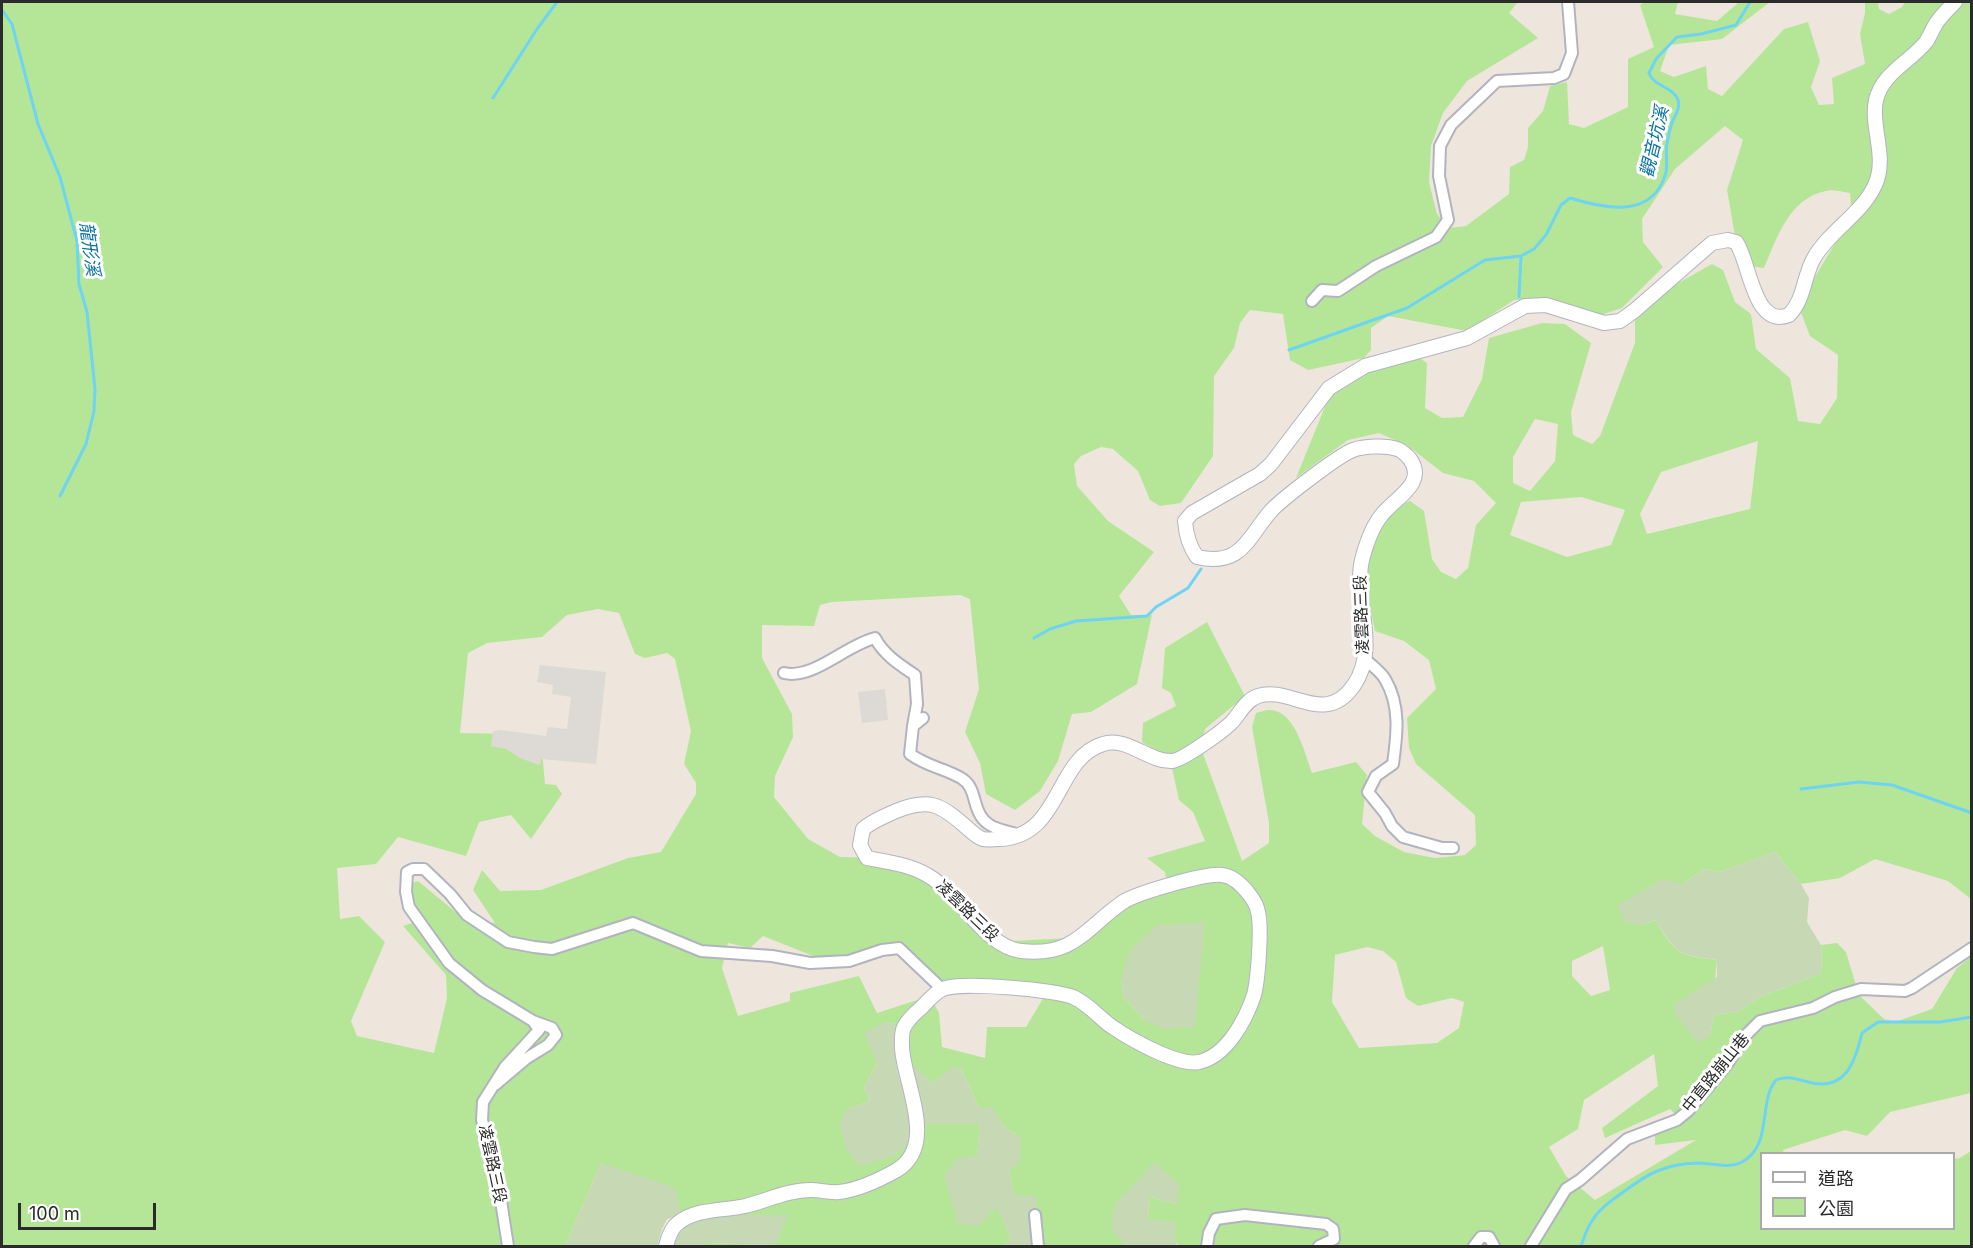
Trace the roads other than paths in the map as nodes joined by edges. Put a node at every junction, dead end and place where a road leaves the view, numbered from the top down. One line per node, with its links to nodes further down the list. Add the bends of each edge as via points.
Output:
1 (1568, 2): 3 (street, via 1572,53 1564,74 1497,81 1451,125 1440,146 1439,166 1448,220 1436,237 1376,266 1338,291 1322,291)
2 (1955, 2): 4 (street, 凌雲路三段, via 1926,42 1884,81 1876,100 1881,164 1876,184 1864,204 1824,243 1813,260 1803,294 1789,315 1775,316 1763,309 1756,300 1741,248 1728,240 1712,243 1620,321 1604,323 1546,305 1526,306 1467,338 1365,366 1336,383 1271,464 1185,521 1189,546 1197,557 1235,555 1271,511 1341,457 1355,449 1376,447 1397,449 1407,455 1414,477 1408,491 1377,521 1359,569)
3 (1312, 301)
4 (1365, 659): 8 (street, 凌雲路三段, via 1354,685 1341,699 1324,705 1264,694 1251,698 1230,724 1172,761 1121,743 1106,743 1092,749 1080,758 1038,825); 9 (street, via 1385,678 1398,726 1394,764 1376,776 1368,792 1403,837)
5 (784, 673): 7 (street, via 793,675 824,665 836,655 875,638 895,662 915,675 917,704)
6 (923, 718): 7 (street)
7 (913, 726): 8 (street, via 910,754 924,764 962,778 969,784 984,821)
8 (1020, 835): 11 (street, 凌雲路三段, via 980,838 946,809 920,804 867,825 860,840 867,858 903,864 929,875 948,889 998,942 1016,951 1062,947 1081,938 1140,893 1208,876 1230,877 1243,886 1258,913 1256,988 1249,1009 1228,1043 1210,1058 1197,1062 1183,1061 1121,1033 1074,998 964,985)
9 (1452, 848)
10 (1971, 948): 22 (street, 中直路崩山巷, via 1905,991 1862,989 1813,1008 1760,1021 1688,1111 1677,1120 1627,1140 1566,1189)
11 (942, 989): 12 (street, 凌雲路三段, via 899,948 849,961 810,963 701,951 633,923 552,949 508,942 466,915 424,869 407,872 409,907 449,963 482,990); 16 (street, via 903,1028 903,1056 918,1137 911,1155 899,1169 851,1189 791,1192 746,1206 700,1213 678,1223)
12 (533, 1021): 13 (street, 凌雲路三段, via 539,1030 505,1067); 13 (street, 凌雲路三段, via 552,1028 556,1035)
13 (495, 1085): 15 (street, 凌雲路三段, via 483,1102 482,1120 500,1188)
14 (1035, 1215): 17 (street)
15 (508, 1246)
16 (666, 1246)
17 (1038, 1246)
18 (1207, 1246): 19 (street, via 1216,1219 1245,1215 1326,1224 1333,1229 1334,1239)
19 (1319, 1246)
20 (1474, 1246): 21 (street, via 1481,1238 1489,1238)
21 (1494, 1246)
22 (1531, 1246)

